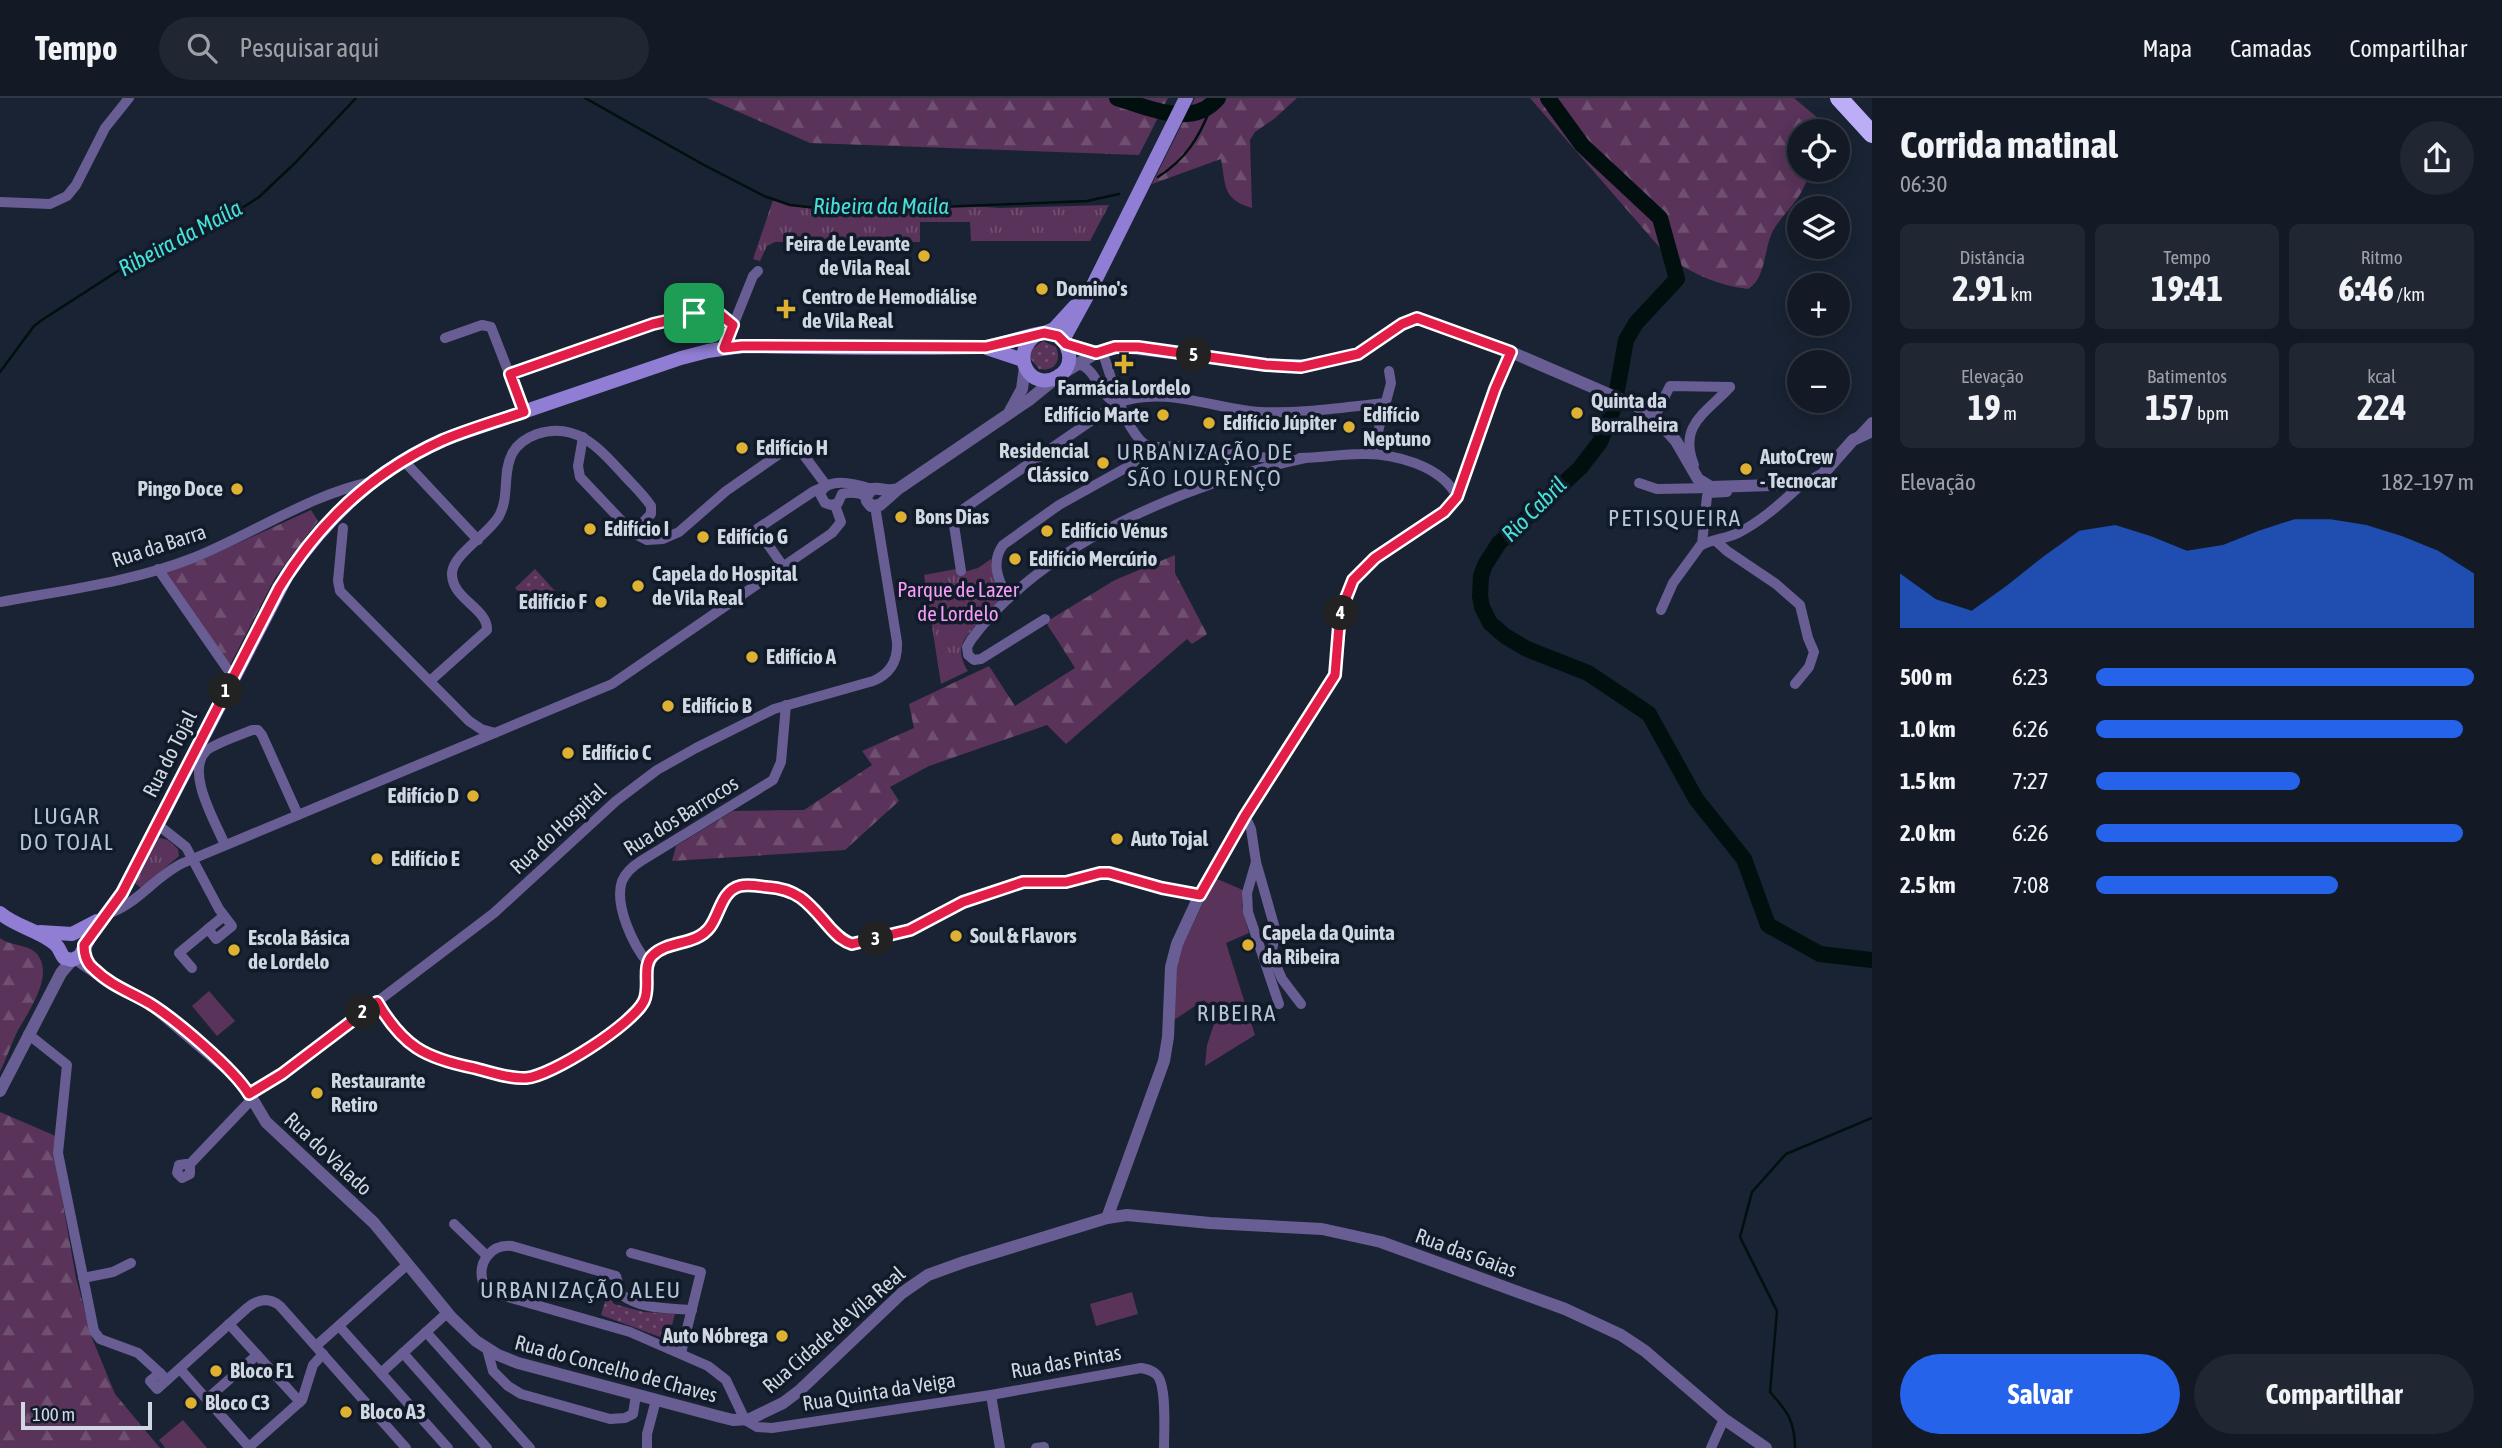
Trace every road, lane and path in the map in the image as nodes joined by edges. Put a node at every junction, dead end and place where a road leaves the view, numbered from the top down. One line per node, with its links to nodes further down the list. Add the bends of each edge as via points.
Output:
1 (129, 98): 8 (street, via 107,125 67,196 50,204)
2 (1840, 98): 6 (highway); 7 (highway)
3 (1850, 98): 5 (highway)
4 (1185, 100): 10 (main road)
5 (1872, 118)
6 (1872, 127)
7 (1872, 134)
8 (0, 202)
9 (758, 271): 11 (street)
10 (1099, 274): 12 (main road, via 1067,316 1054,329); 14 (main road)
11 (733, 325): 16 (street); 22 (street, via 717,313 699,312)
12 (1040, 334): 14 (main road, via 1058,336); 15 (main road); 19 (main road, via 1025,346)
13 (445, 338): 22 (street, via 490,326)
14 (1064, 342): 17 (street); 23 (main road, via 1069,360)
15 (986, 347): 16 (main road, Rua do Tojal); 19 (main road)
16 (724, 348): 26 (main road, Rua do Tojal, via 681,358)
17 (1099, 352): 18 (street, via 1138,347 1301,367 1358,354 1417,318); 20 (street); 24 (street)
18 (1511, 352): 27 (street); 46 (street)
19 (1024, 363): 23 (main road, via 1029,373 1042,380); 28 (street, via 1022,389)
20 (1078, 364): 23 (street); 24 (street, via 1088,368 1108,397)
21 (1389, 371): 25 (street, via 1392,380)
22 (510, 374): 26 (street)
23 (1059, 376): 28 (street)
24 (1117, 402): 25 (street, via 1157,395 1280,412); 33 (street, via 1139,439); 55 (street, via 959,512 954,525)
25 (1386, 402): 34 (street)
26 (524, 412): 36 (main road, Rua do Tojal, via 445,439)
27 (1651, 413): 42 (street, via 1678,443 1698,479); 42 (street, via 1670,386 1730,387 1696,421 1688,441 1699,474)
28 (1007, 414): 45 (street, via 898,489)
29 (1872, 422): 32 (street)
30 (1872, 431): 32 (street)
31 (583, 438): 49 (street, via 579,475); 49 (street, via 595,445 651,506 651,514); 50 (street, via 549,431 520,443 509,461 502,510)
32 (1857, 438): 39 (street, via 1823,474)
33 (1149, 446): 35 (street); 56 (street, via 1131,465 1066,500 1007,541 996,568)
34 (1372, 454): 35 (street); 46 (street, via 1420,466 1447,483)
35 (1305, 458): 56 (street, via 1241,473 1134,516 1083,543)
36 (404, 461): 37 (main road, Rua do Tojal); 50 (street)
37 (371, 482): 44 (street, Rua da Barra); 48 (main road, Rua do Tojal)
38 (1639, 483): 42 (street, via 1657,489)
39 (1801, 485): 41 (street); 51 (street, via 1753,525)
40 (828, 486): 43 (street, via 840,488); 45 (street, via 853,484); 47 (street, via 820,494 822,501); 49 (street, via 800,450 788,448 726,491 675,535 651,540); 53 (street, via 757,529)
41 (1736, 487): 42 (street); 52 (street, via 1707,495)
42 (1714, 488)
43 (842, 495): 45 (street, via 855,492); 47 (street)
44 (325, 497): 48 (street); 54 (street, Rua da Barra, via 198,556)
45 (876, 497): 63 (street, Rua do Hospital, via 897,642 895,661 877,679)
46 (1457, 497): 66 (street, via 1444,512 1375,558 1353,580 1340,613 1335,675)
47 (835, 505): 53 (street, via 839,526)
48 (337, 519): 60 (main road, Rua do Tojal, via 287,575); 61 (street, via 338,588)
49 (633, 533)
50 (478, 540): 61 (street, via 457,560 453,577 456,589 486,622 487,631)
51 (1716, 541): 52 (street); 62 (street, via 1802,607 1814,652)
52 (1702, 544): 58 (street, via 1673,583)
53 (783, 566): 64 (street, via 616,682)
54 (158, 569): 57 (street, Rua da Barra, via 104,584); 60 (street)
55 (961, 571)
56 (1007, 598): 59 (street, via 971,640 967,650 972,660 981,659)
57 (0, 602)
58 (1661, 610)
59 (1045, 619)
60 (233, 677): 67 (main road, Rua do Tojal)
61 (430, 681): 64 (street, via 469,721)
62 (1795, 684)
63 (786, 705): 78 (street, Rua dos Barrocos, via 782,757 773,780 641,861 624,877 625,919 633,942); 81 (street, Rua do Hospital, via 688,752 635,786 501,908)
64 (495, 733): 65 (street)
65 (298, 815): 68 (street); 68 (street, via 262,735 252,730 209,749 202,759 199,785)
66 (1245, 816): 70 (street); 71 (street)
67 (157, 824): 69 (street, via 182,842); 73 (main road, Rua do Tojal)
68 (225, 845): 69 (street)
69 (193, 858): 73 (street); 79 (street, via 232,926 216,939 208,929 179,953)
70 (1256, 862): 82 (street, via 1247,893 1248,912); 83 (street, via 1276,932 1272,955)
71 (1200, 895): 78 (street, via 1109,873 1066,882 1023,882 963,902 910,930 852,944 838,937 793,892 744,885 725,897 706,932 657,952); 88 (street, via 1173,954 1164,1061)
72 (0, 913): 74 (main road)
73 (107, 914): 75 (main road); 77 (main road, Rua do Tojal)
74 (27, 929): 75 (main road); 76 (main road)
75 (70, 934): 76 (main road, via 61,939); 77 (main road, via 80,938)
76 (59, 949): 77 (main road, via 64,958); 80 (street)
77 (79, 953): 80 (street); 86 (street, Rua do Valado, via 111,983 157,1009 218,1060)
78 (648, 963): 81 (street, via 648,990 638,1010 582,1053 529,1078 454,1064 416,1049 396,1031)
79 (192, 968)
80 (54, 987): 84 (street)
81 (377, 1002): 86 (street, Rua do Hospital)
82 (1279, 1004)
83 (1300, 1004)
84 (28, 1034): 85 (street); 94 (street, via 66,1065 58,1153)
85 (0, 1091)
86 (250, 1097): 87 (street, Rua do Hospital); 93 (street, Rua do Valado, via 266,1122 370,1219)
87 (190, 1164)
88 (1107, 1219): 113 (street, Rua Cidade de Vila Real, via 921,1279 799,1391); 115 (street, Rua das Gaias, via 1135,1215 1322,1229 1381,1242 1565,1309 1621,1335)
89 (454, 1224): 91 (street)
90 (631, 1253): 95 (street, via 701,1272)
91 (487, 1256): 95 (street, via 499,1246 520,1248 616,1276 622,1296 636,1303); 103 (street, via 481,1278 494,1293 606,1324)
92 (131, 1263): 94 (street, via 110,1274)
93 (408, 1264): 96 (street, Rua do Concelho de Chaves); 98 (street)
94 (83, 1278): 105 (street, via 96,1336 133,1350 163,1376)
95 (692, 1310): 103 (street)
96 (447, 1313): 99 (street); 100 (street, Rua do Concelho de Chaves)
97 (229, 1324): 101 (street, via 251,1304 269,1300 280,1306); 104 (street); 105 (street)
98 (339, 1326): 101 (street); 106 (street)
99 (426, 1332): 102 (street); 122 (street)
100 (487, 1349): 107 (street, Rua do Concelho de Chaves, via 524,1366); 107 (street, via 494,1373 529,1398 617,1420 633,1414)
101 (319, 1350): 112 (street); 119 (street)
102 (403, 1353): 106 (street); 121 (street)
103 (681, 1353): 109 (street, via 723,1376)
104 (257, 1355): 110 (street); 112 (street)
105 (180, 1369): 110 (street)
106 (381, 1373): 120 (street)
107 (636, 1395): 111 (street, Rua do Concelho de Chaves)
108 (991, 1395): 117 (street, Rua Quinta da Veiga); 124 (street); 125 (street, Rua das Pintas, via 1146,1369 1157,1375 1161,1387)
109 (733, 1398): 114 (street); 116 (street)
110 (207, 1399): 118 (street)
111 (656, 1400): 114 (street, Rua do Concelho de Chaves); 123 (street)
112 (300, 1402): 118 (street)
113 (763, 1414): 116 (street, Rua do Concelho de Chaves); 117 (street, via 763,1423)
114 (723, 1418): 116 (street, Rua do Concelho de Chaves)
115 (1724, 1419): 126 (street); 127 (street, Rua das Gaias)
116 (745, 1420): 117 (street, via 757,1427)
117 (772, 1427)
118 (249, 1448)
119 (406, 1448)
120 (448, 1448)
121 (487, 1448)
122 (530, 1448)
123 (647, 1448)
124 (1000, 1448)
125 (1164, 1448)
126 (1711, 1448)
127 (1766, 1448)

